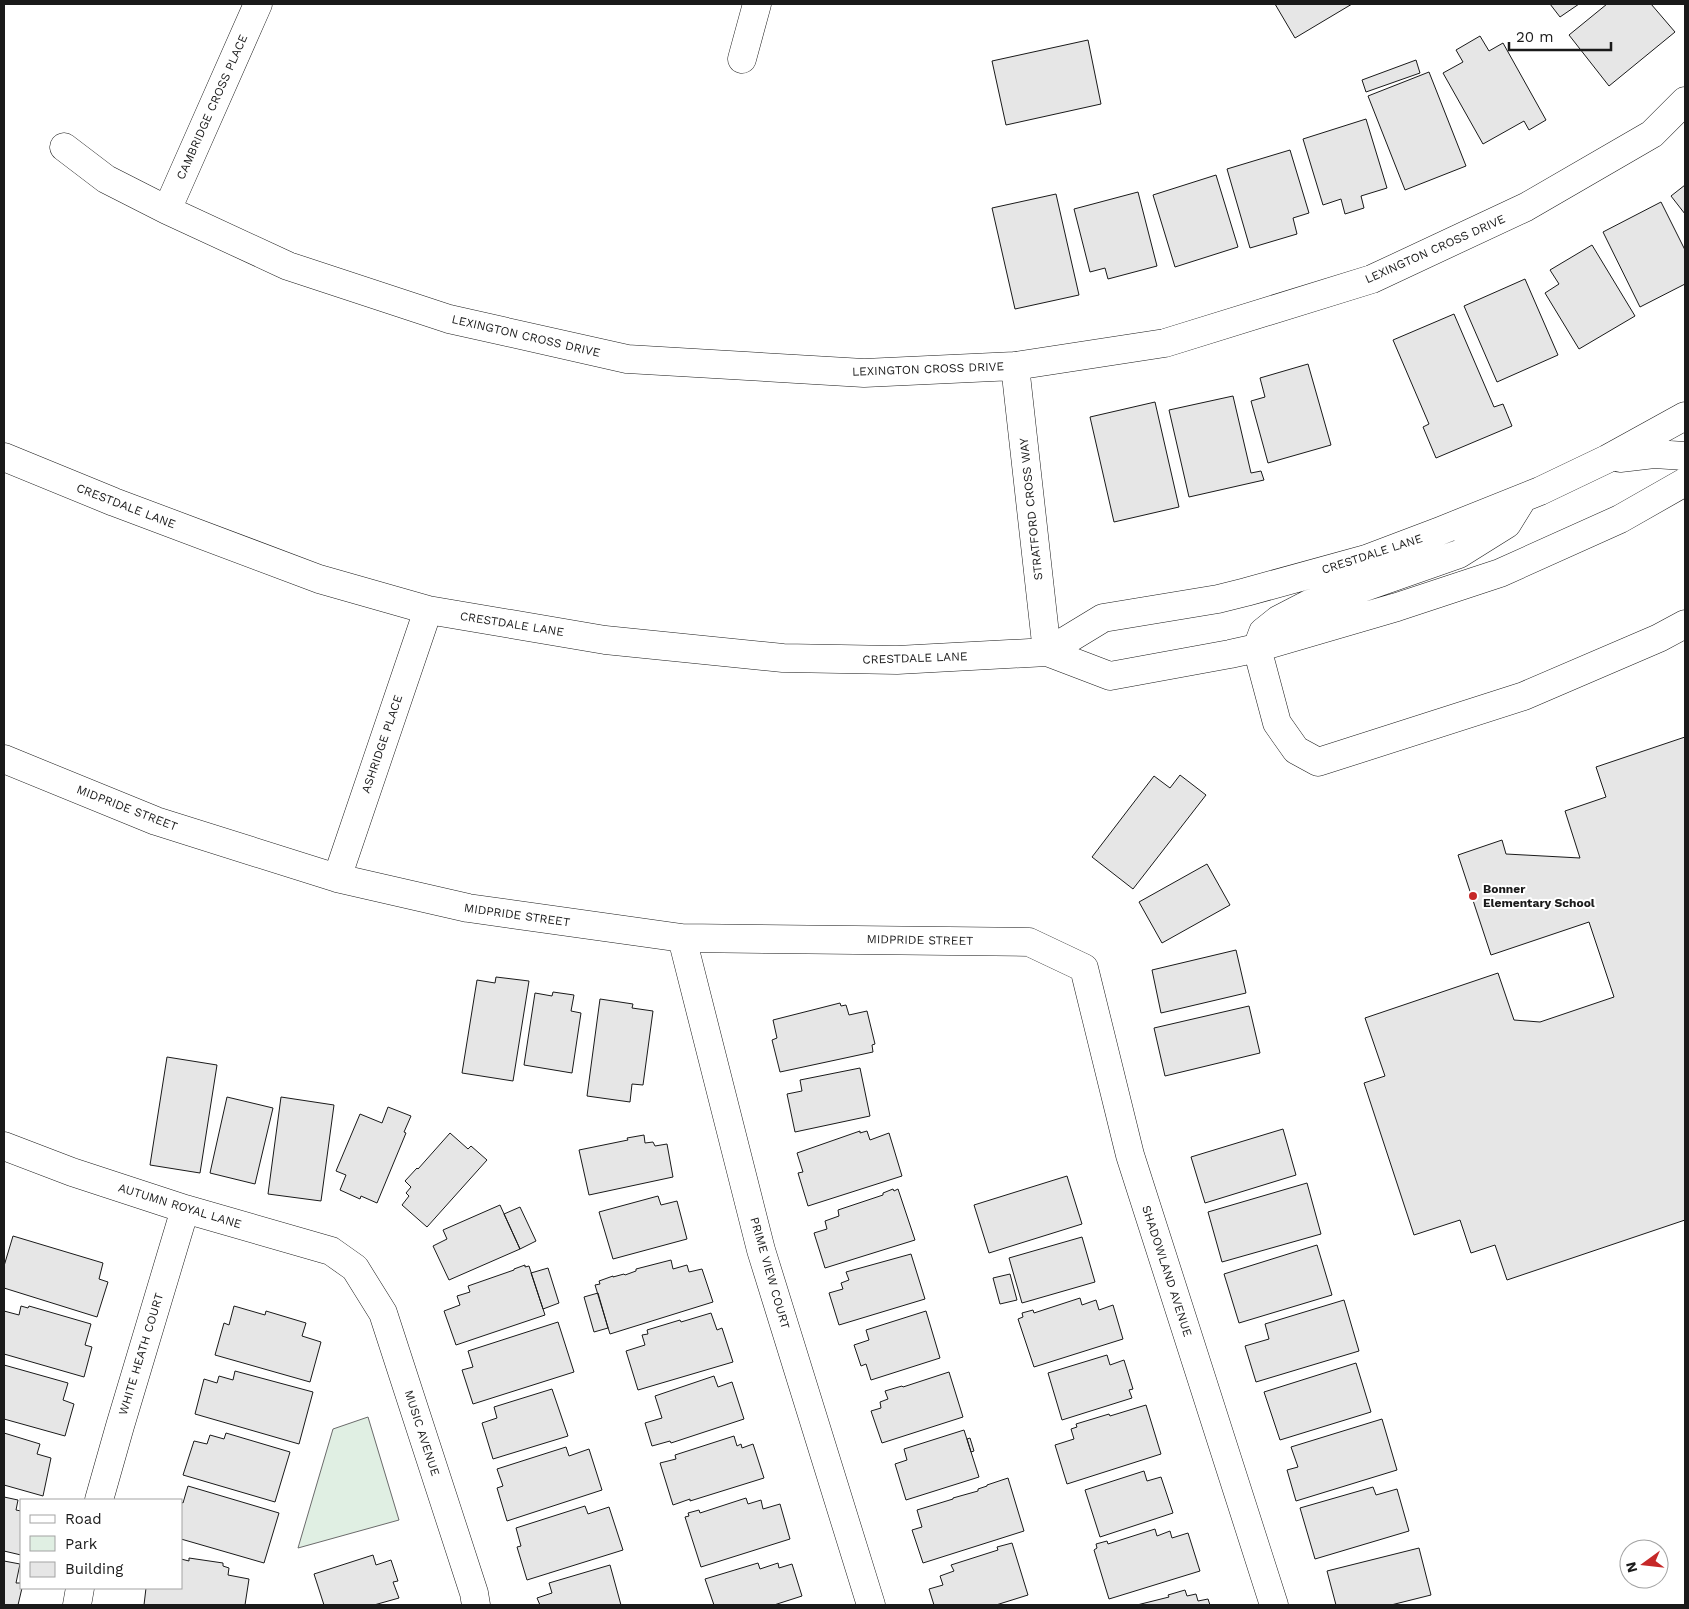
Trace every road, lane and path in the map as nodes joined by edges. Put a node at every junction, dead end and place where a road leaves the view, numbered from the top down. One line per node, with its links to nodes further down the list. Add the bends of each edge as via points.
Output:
1 (258, 4): 6 (street, CAMBRIDGE CROSS PLACE)
2 (757, 4): 3 (street)
3 (742, 59)
4 (1685, 101): 7 (street, LEXINGTON CROSS DRIVE, via 1652,134 1526,207 1372,279 1165,343)
5 (64, 147): 6 (street, LEXINGTON CROSS DRIVE, via 106,179)
6 (167, 210): 7 (street, LEXINGTON CROSS DRIVE, via 288,266 449,319 627,359 864,373)
7 (1015, 366): 17 (street, STRATFORD CROSS WAY)
8 (1685, 416): 11 (street, CRESTDALE LANE)
9 (1685, 456): 11 (street, via 1654,454)
10 (4, 457): 14 (street, CRESTDALE LANE, via 319,579)
11 (1607, 459): 13 (street, CRESTDALE LANE)
12 (1685, 482): 16 (street, CRESTDALE LANE, via 1620,518 1500,573)
13 (1523, 498): 16 (street, via 1507,524 1459,554 1359,590 1309,604 1263,632); 17 (street, CRESTDALE LANE, via 1366,559 1218,599 1103,618)
14 (428, 610): 17 (street, CRESTDALE LANE, via 604,640 783,658 897,660); 19 (street, ASHRIDGE PLACE)
15 (1685, 624): 16 (street, via 1524,696 1318,762 1296,750 1276,723)
16 (1257, 648): 17 (street, CRESTDALE LANE, via 1110,676)
17 (1046, 652)
18 (4, 759): 19 (street, MIDPRIDE STREET, via 156,821)
19 (337, 878): 20 (street, MIDPRIDE STREET, via 468,908)
20 (682, 938): 21 (street, MIDPRIDE STREET, via 1029,942); 29 (street, PRIME VIEW COURT, via 761,1250)
21 (1050, 953): 30 (street, SHADOWLAND AVENUE, via 1084,968 1130,1154)
22 (4, 1146): 23 (street, AUTUMN ROYAL LANE)
23 (185, 1209): 24 (street, AUTUMN ROYAL LANE, via 331,1251); 25 (street, WHITE HEATH COURT)
24 (355, 1268): 28 (street, MUSIC AVENUE, via 383,1313)
25 (99, 1499)
26 (80, 1589): 27 (street)
27 (77, 1605)
28 (476, 1605)
29 (871, 1605)
30 (1274, 1605)

